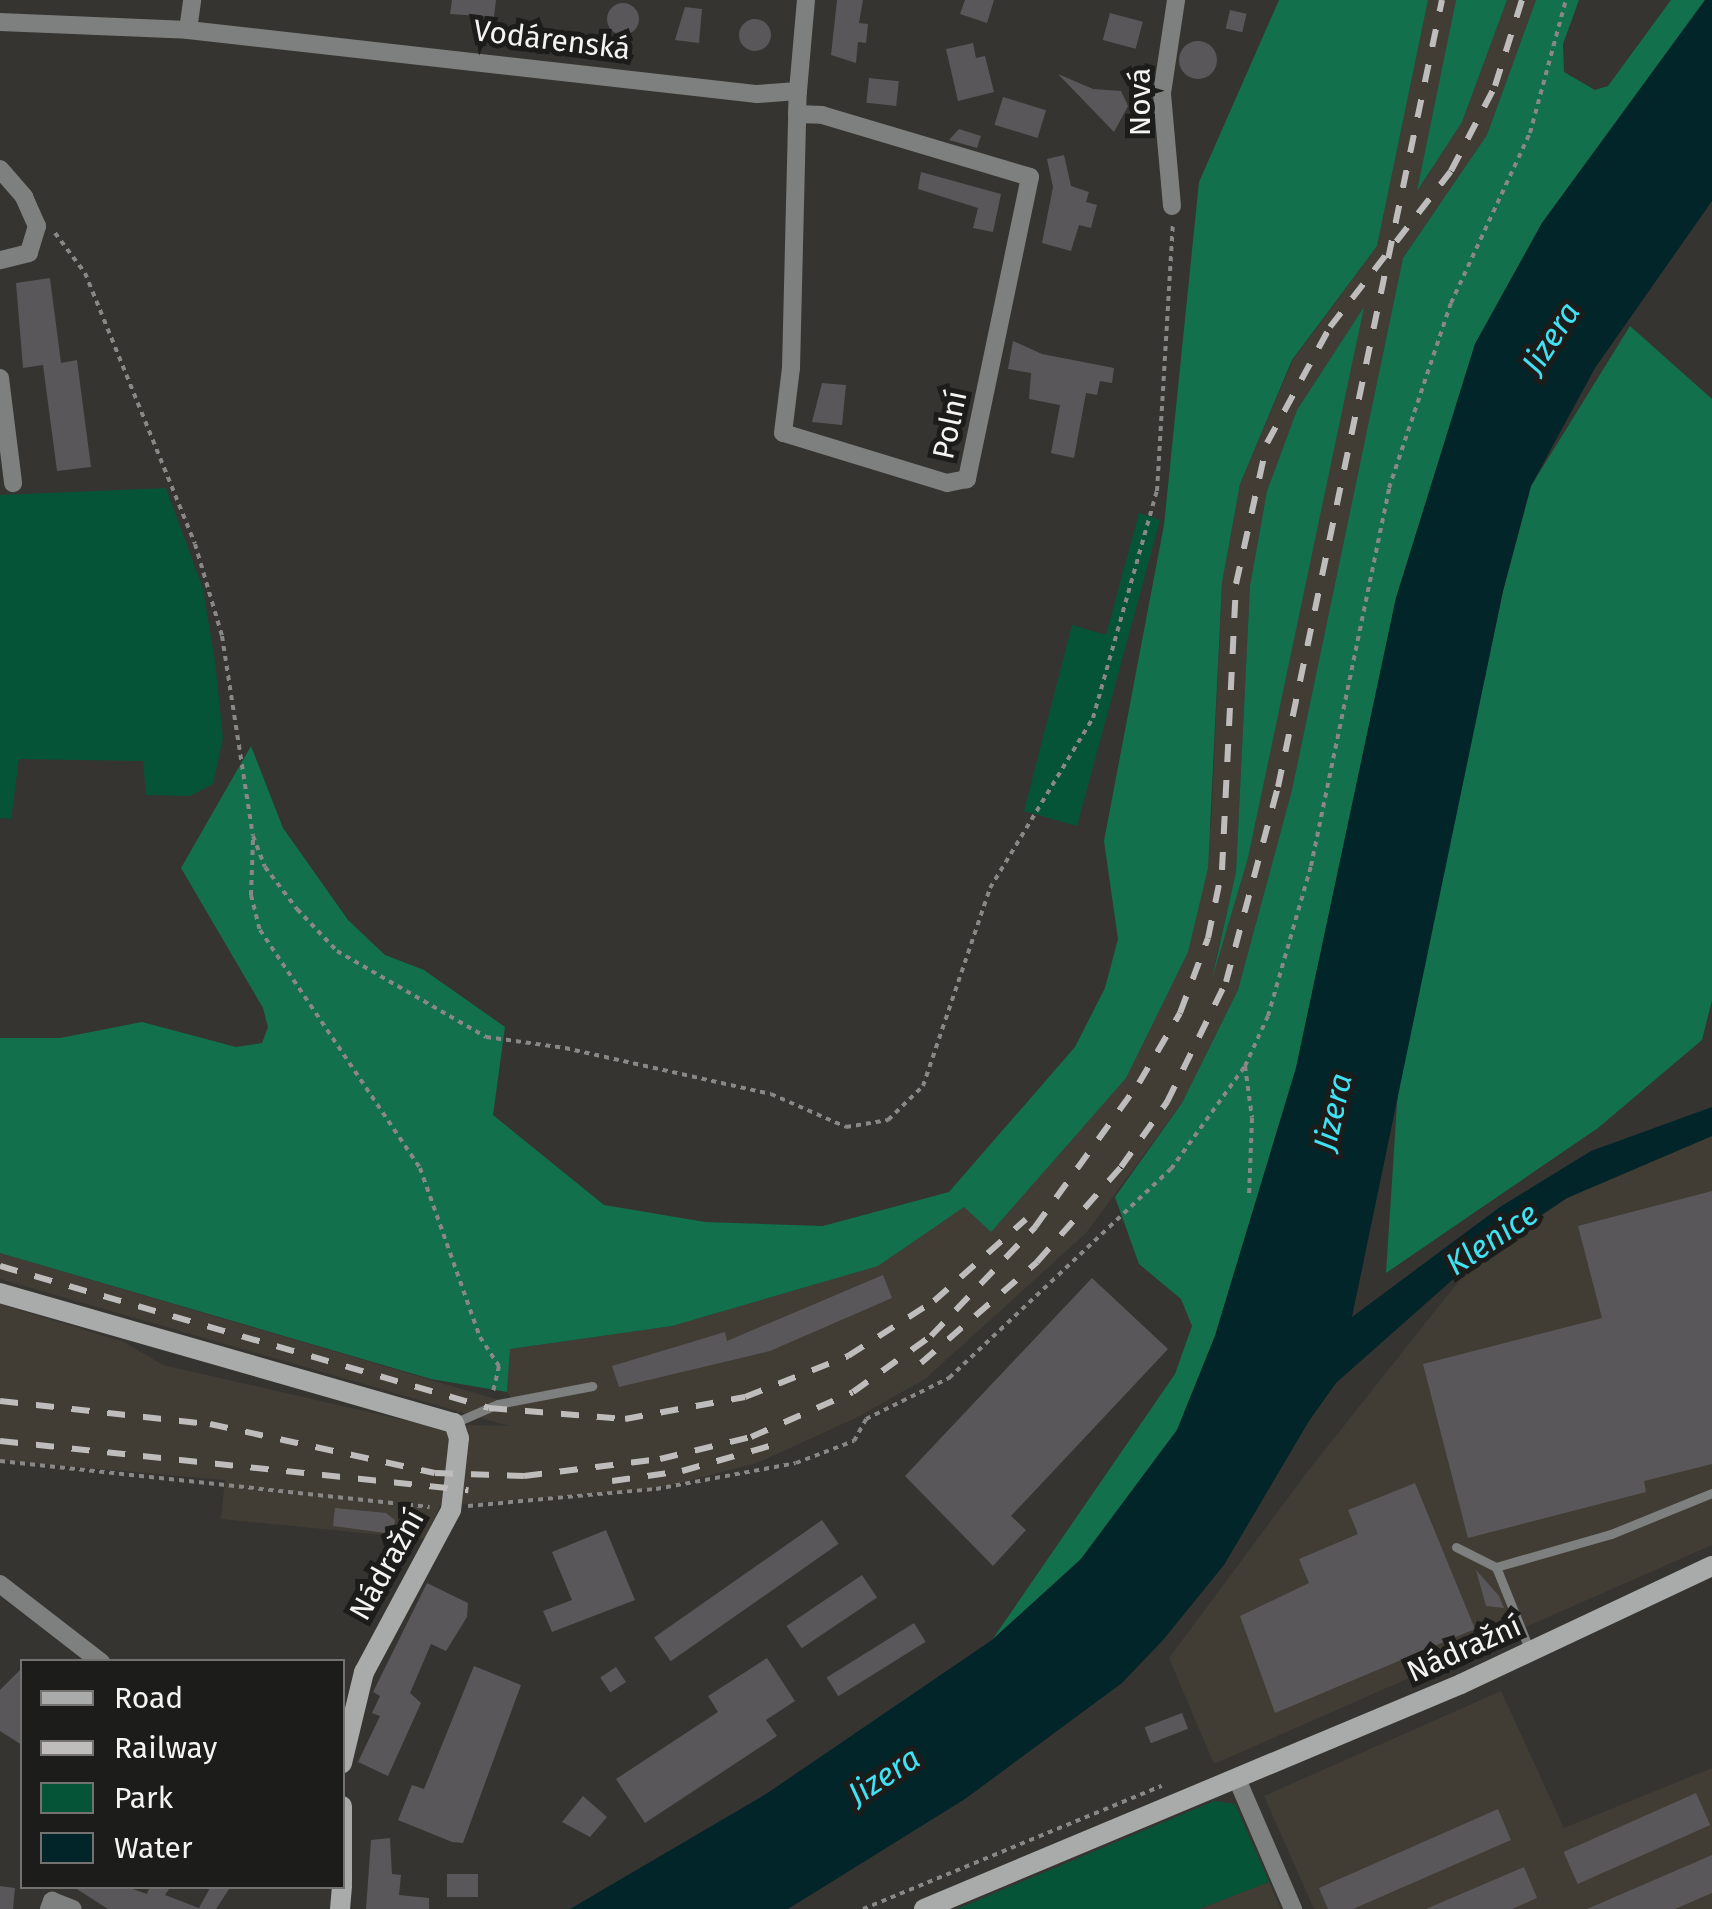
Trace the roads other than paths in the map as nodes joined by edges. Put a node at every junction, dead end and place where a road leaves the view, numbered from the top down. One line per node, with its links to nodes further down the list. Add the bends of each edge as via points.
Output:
1 (192, 0): 5 (street)
2 (806, 0): 6 (street, Polní)
3 (1176, 0): 9 (street, Nová, via 1162,93)
4 (0, 22): 5 (street, Vodárenská)
5 (188, 30): 6 (street, Vodárenská, via 757,94)
6 (798, 91): 7 (street, Polní)
7 (798, 114): 7 (street, Polní, via 784,433 947,484 966,480 1030,177 822,115)
8 (0, 169): 10 (street, via 24,196 37,226 29,252)
9 (1172, 206)
10 (0, 260)
11 (0, 378): 12 (street)
12 (13, 483)
13 (0, 1292): 15 (street)
14 (592, 1386): 15 (lane, via 498,1404)
15 (454, 1423): 23 (street, Nádražní, via 459,1438 451,1510 364,1672)
16 (1712, 1493): 19 (lane, via 1612,1534)
17 (1456, 1547): 19 (lane)
18 (1712, 1566): 21 (street, Nádražní)
19 (1496, 1567): 21 (lane)
20 (0, 1584): 22 (street)
21 (1530, 1652): 24 (street, Nádražní)
22 (98, 1659)
23 (345, 1751)
24 (1237, 1780): 27 (street, Nádražní); 28 (street)
25 (53, 1899): 26 (street)
26 (73, 1909)
27 (924, 1909)
28 (1293, 1909)

